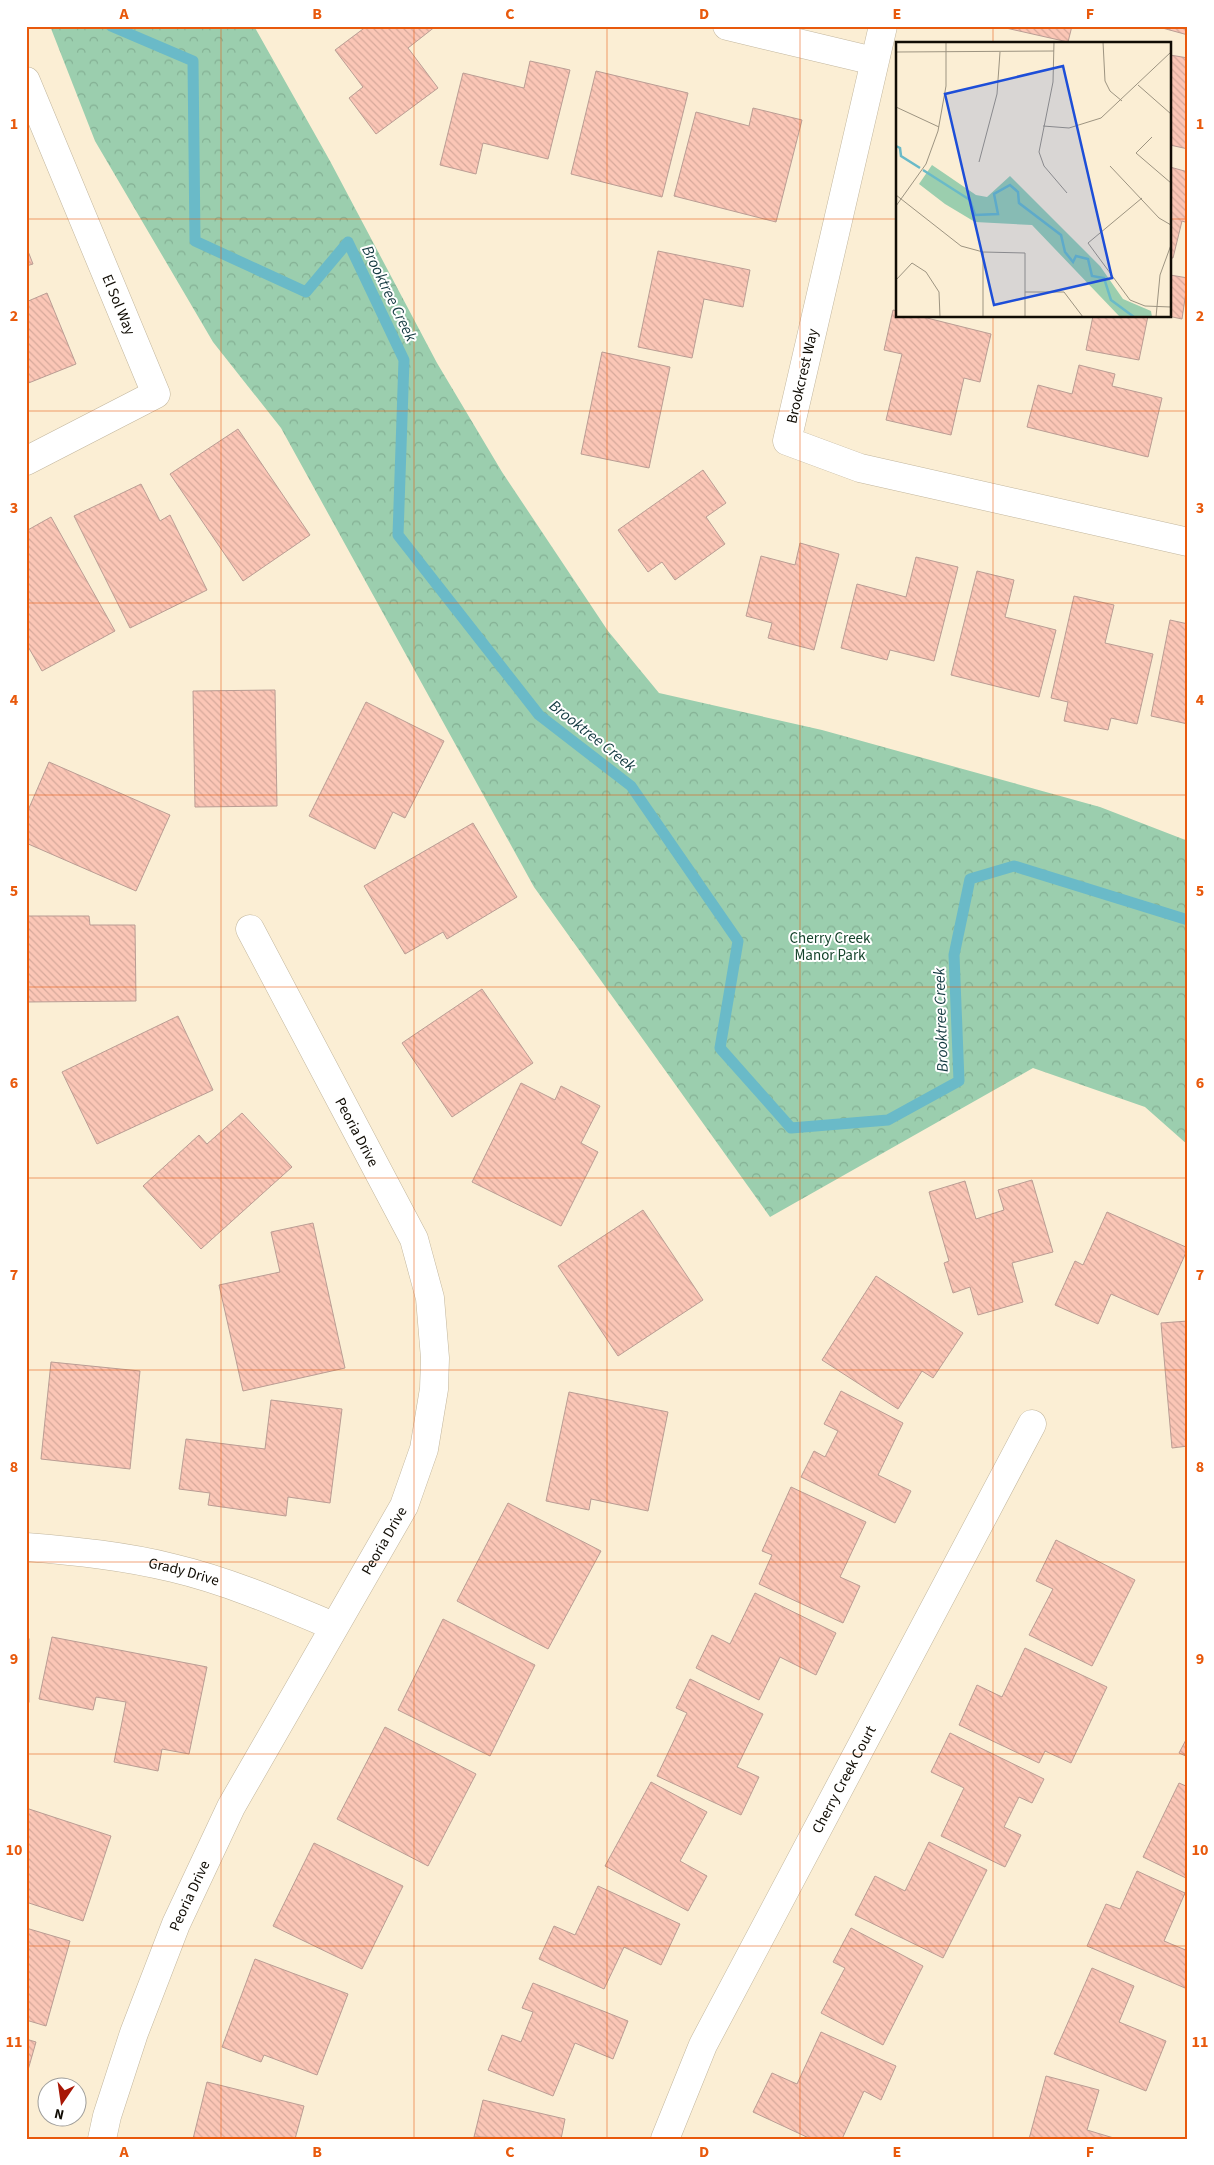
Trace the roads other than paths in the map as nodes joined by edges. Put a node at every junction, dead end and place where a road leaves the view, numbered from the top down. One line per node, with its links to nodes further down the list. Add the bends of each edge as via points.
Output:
1 (727, 26): 3 (street)
2 (883, 26): 3 (street, Brookcrest Way)
3 (874, 61): 6 (street, Brookcrest Way, via 787,440 860,468)
4 (26, 81): 5 (street, El Sol Way, via 156,394)
5 (26, 461)
6 (1188, 542)
7 (250, 929): 10 (street, Peoria Drive, via 414,1239 430,1298 435,1358 424,1449 404,1506)
8 (1032, 1424): 12 (street, Cherry Creek Court, via 703,2046)
9 (26, 1547): 10 (street, Grady Drive, via 88,1552 172,1568 254,1593)
10 (333, 1626): 11 (street, Peoria Drive, via 231,1807 176,1924 134,2034)
11 (102, 2139)
12 (666, 2139)

